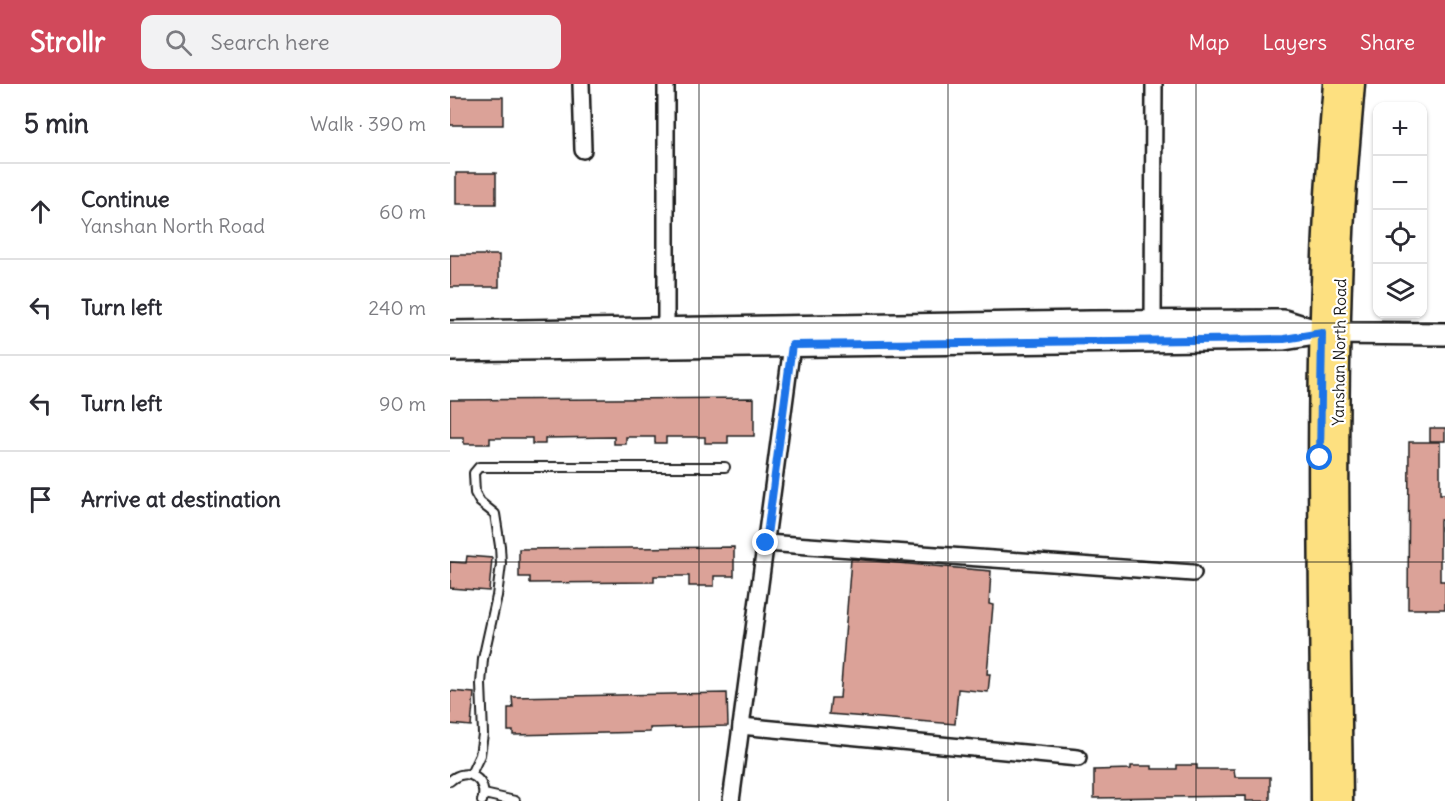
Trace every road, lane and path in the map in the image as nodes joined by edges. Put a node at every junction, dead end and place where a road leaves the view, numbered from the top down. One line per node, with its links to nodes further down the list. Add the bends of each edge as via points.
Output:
1 (581, 84): 6 (street)
2 (666, 84): 8 (street)
3 (1154, 84): 7 (street)
4 (1335, 84): 10 (main road, Yanshan North Road, via 1325,232)
5 (1353, 84): 10 (main road, Yanshan North Road)
6 (583, 150)
7 (1154, 322): 8 (main road); 10 (main road, via 1284,321)
8 (666, 329): 9 (main road)
9 (450, 332)
10 (1331, 333): 11 (main road); 12 (main road, via 1284,339); 24 (main road, Yanshan North Road, via 1320,458); 25 (main road, Yanshan North Road, via 1337,458)
11 (1445, 334)
12 (792, 345): 13 (main road); 15 (street)
13 (450, 350)
14 (725, 467): 19 (lane, via 479,467 474,472 475,493 495,514 501,564 483,659 480,755)
15 (766, 543): 16 (street); 17 (street)
16 (1193, 573)
17 (741, 726): 18 (street); 23 (street)
18 (1078, 758)
19 (471, 774): 20 (lane); 21 (lane, via 482,784)
20 (450, 780)
21 (483, 798): 22 (lane)
22 (515, 801)
23 (731, 801)
24 (1323, 801)
25 (1341, 801)

